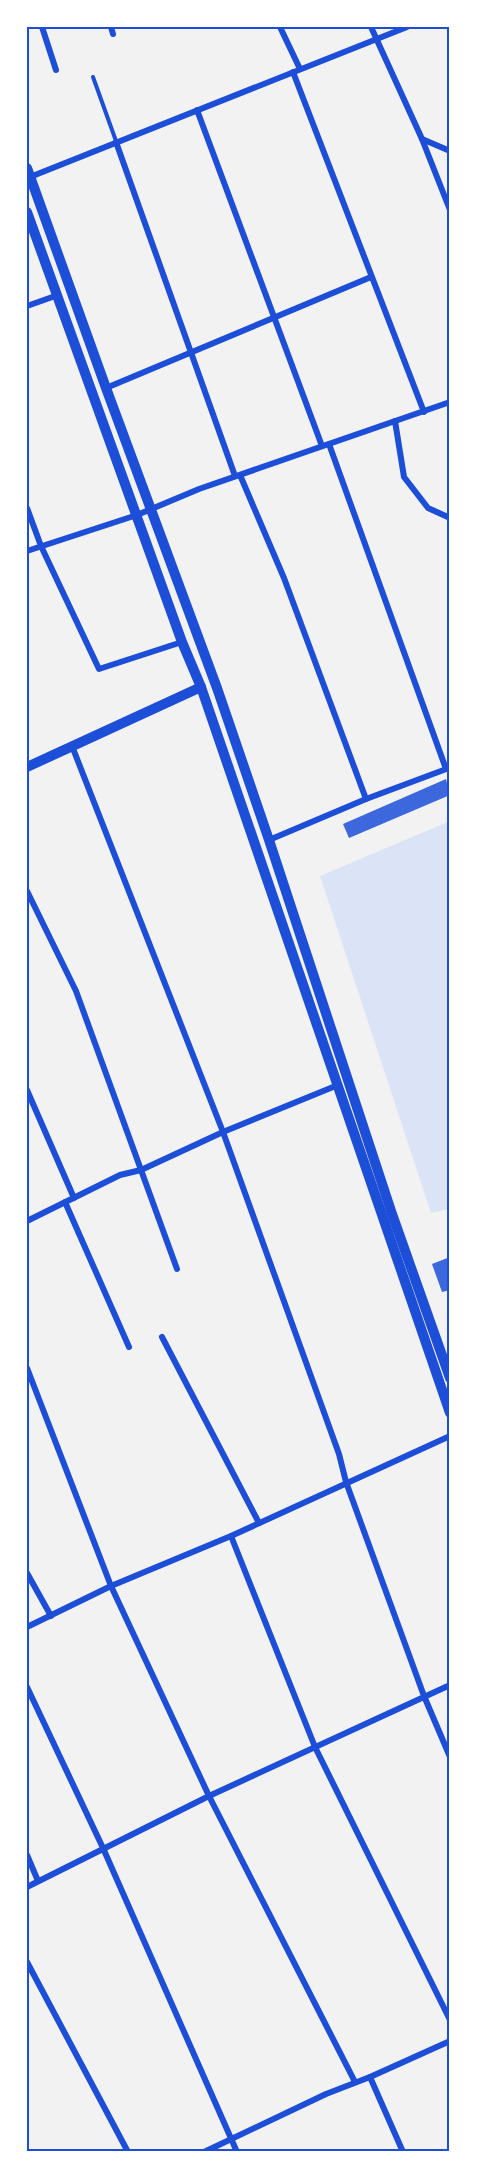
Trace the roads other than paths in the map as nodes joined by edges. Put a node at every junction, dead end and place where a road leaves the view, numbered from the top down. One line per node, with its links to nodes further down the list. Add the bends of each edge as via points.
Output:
1 (42, 27): 6 (street)
2 (280, 27): 7 (street)
3 (371, 27): 5 (street)
4 (407, 27): 5 (street)
5 (377, 39): 7 (street); 10 (street)
6 (56, 70)
7 (297, 71): 9 (street); 16 (street)
8 (93, 77): 11 (lane)
9 (197, 110): 11 (street); 19 (street)
10 (422, 139): 12 (street); 14 (street)
11 (116, 142): 13 (street); 20 (street)
12 (450, 151)
13 (28, 173): 21 (main road)
14 (450, 210)
15 (27, 212): 17 (main road)
16 (371, 277): 19 (street); 23 (street)
17 (58, 296): 18 (street); 30 (main road)
18 (27, 306)
19 (274, 318): 20 (street); 26 (street)
20 (193, 353): 21 (street); 27 (street)
21 (106, 388): 29 (main road)
22 (450, 402): 23 (street)
23 (424, 412): 24 (street)
24 (395, 421): 25 (street); 31 (street, via 404,477 428,508)
25 (329, 444): 26 (street); 38 (street)
26 (322, 446): 27 (street)
27 (237, 476): 29 (street); 39 (street, via 284,578)
28 (27, 507): 32 (street)
29 (150, 509): 30 (street); 40 (main road)
30 (137, 515): 32 (street); 34 (main road)
31 (450, 518)
32 (41, 546): 33 (street); 34 (street, via 99,669)
33 (27, 551)
34 (182, 642): 35 (main road)
35 (201, 687): 36 (main road); 42 (main road)
36 (72, 746): 37 (main road); 44 (street)
37 (27, 767)
38 (448, 768): 39 (street)
39 (366, 799): 40 (street)
40 (269, 840): 53 (main road)
41 (27, 891): 45 (street, via 76,991)
42 (338, 1085): 44 (street); 54 (main road)
43 (27, 1090): 46 (street)
44 (223, 1132): 45 (street); 56 (street)
45 (141, 1170): 46 (street, via 120,1175); 49 (street)
46 (74, 1198): 47 (street)
47 (65, 1202): 48 (street); 51 (street)
48 (27, 1221)
49 (177, 1269)
50 (162, 1337): 57 (street)
51 (129, 1347)
52 (27, 1368): 60 (street)
53 (450, 1378)
54 (450, 1413)
55 (450, 1436): 56 (street)
56 (346, 1482): 57 (street); 65 (street)
57 (259, 1523): 58 (street)
58 (231, 1536): 60 (street); 66 (street)
59 (27, 1573): 61 (street)
60 (111, 1586): 61 (street); 68 (street)
61 (51, 1616): 62 (street)
62 (27, 1627)
63 (450, 1685): 65 (street)
64 (27, 1688): 69 (street)
65 (424, 1696): 66 (street); 67 (street)
66 (315, 1747): 68 (street); 74 (street)
67 (450, 1757)
68 (209, 1796): 69 (street); 77 (street)
69 (103, 1848): 71 (street); 78 (street)
70 (27, 1855): 71 (street)
71 (38, 1881): 72 (street)
72 (27, 1887)
73 (27, 1962): 79 (street)
74 (450, 2020)
75 (450, 2042): 76 (street)
76 (370, 2078): 77 (street); 82 (street)
77 (354, 2082): 78 (street)
78 (231, 2139): 80 (street); 81 (street)
79 (128, 2152)
80 (204, 2152)
81 (237, 2152)
82 (403, 2152)

